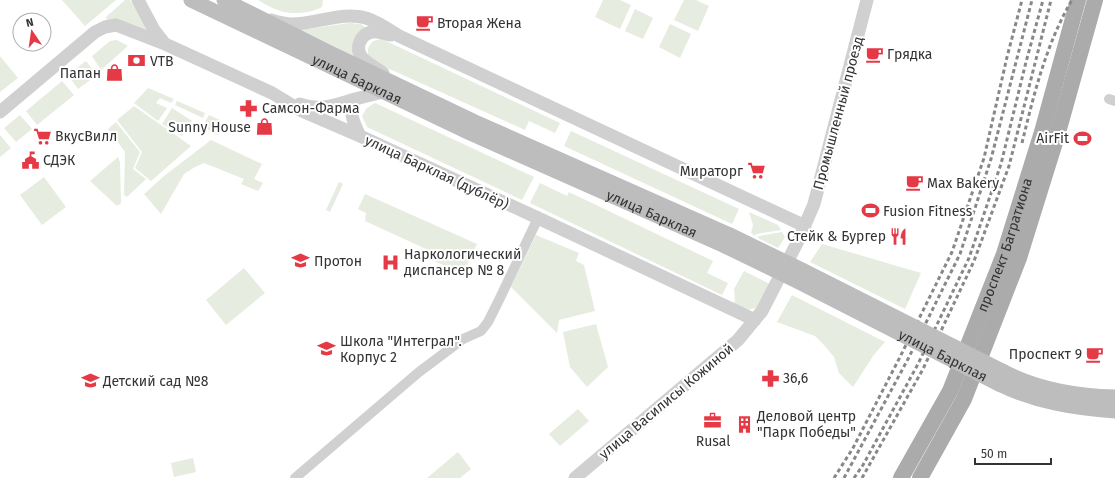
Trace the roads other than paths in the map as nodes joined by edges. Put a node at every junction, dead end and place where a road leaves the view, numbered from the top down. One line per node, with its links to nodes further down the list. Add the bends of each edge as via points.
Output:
1 (138, 0): 9 (street, улица Барклая (дублёр), via 154,30)
2 (191, 0): 11 (main road, улица Барклая)
3 (224, 0): 7 (main road, улица Барклая)
4 (867, 0): 17 (street, Промышленный проезд, via 814,204)
5 (1078, 0): 27 (main road, проспект Багратиона, via 1042,132 1004,254 950,391)
6 (1095, 0): 28 (main road, проспект Багратиона, via 1019,258 964,399)
7 (251, 13): 8 (street, via 293,24 352,16 366,18); 10 (main road, улица Барклая)
8 (398, 36): 10 (street, via 368,33 361,39 359,48 363,59); 17 (street)
9 (165, 44): 12 (street, улица Барклая (дублёр)); 14 (street, via 116,25 105,27 95,32)
10 (401, 87): 18 (main road, улица Барклая)
11 (383, 92): 13 (street); 18 (main road, улица Барклая, via 492,143)
12 (272, 93): 13 (street, via 318,108); 15 (street, улица Барклая (дублёр), via 302,111)
13 (356, 99): 15 (street, via 351,114)
14 (0, 112)
15 (360, 136): 16 (street, улица Барклая (дублёр))
16 (538, 218): 19 (street, улица Барклая (дублёр)); 25 (street, via 488,322 481,331 463,338 419,372)
17 (805, 226): 19 (street, Промышленный проезд, via 769,301)
18 (728, 241): 20 (main road, улица Барклая, bridge, via 817,277)
19 (755, 320): 26 (street, улица Василисы Кожиной, via 738,340)
20 (1002, 378): 21 (main road, улица Барклая, via 1065,393); 22 (main road, улица Барклая, via 1040,400)
21 (1115, 397)
22 (1078, 408): 23 (main road, улица Барклая); 24 (main road, via 1108,417)
23 (1115, 412)
24 (1115, 424)
25 (295, 478)
26 (575, 478)
27 (901, 478)
28 (920, 478)

